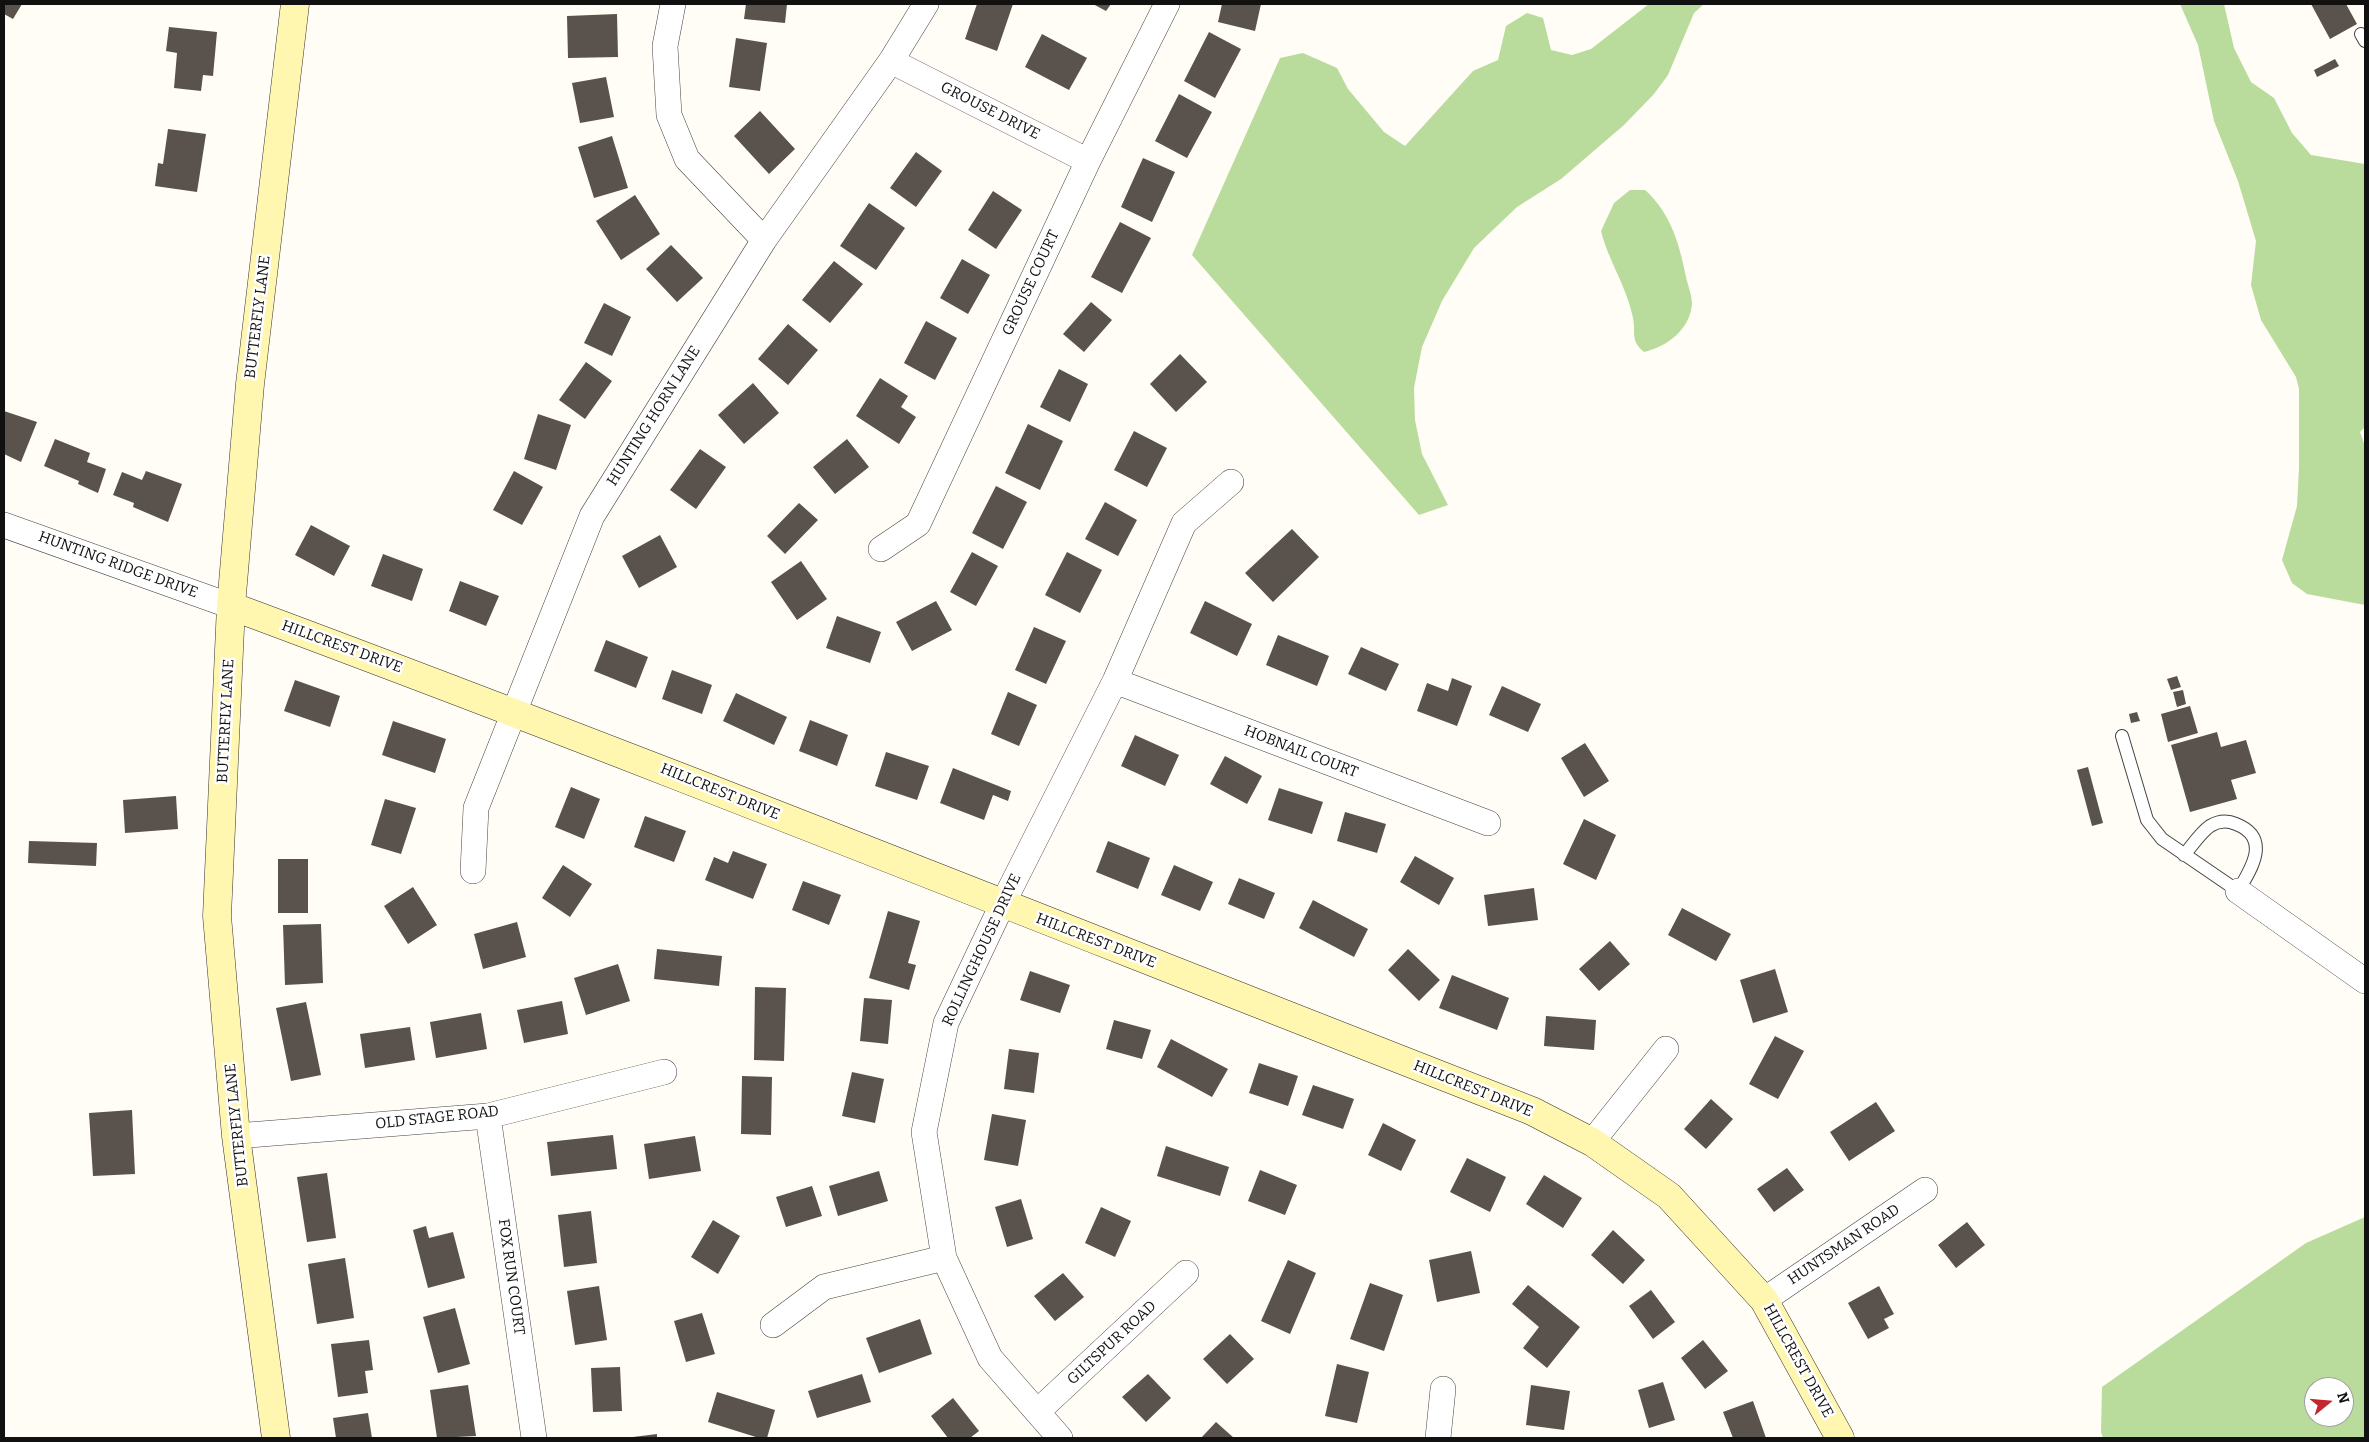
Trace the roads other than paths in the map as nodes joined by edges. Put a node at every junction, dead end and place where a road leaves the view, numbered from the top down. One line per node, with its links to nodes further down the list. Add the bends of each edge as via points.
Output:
1 (294, 4): 11 (street, BUTTERFLY LANE, via 250,384)
2 (673, 4): 7 (street, via 665,46 669,115 686,159)
3 (926, 4): 5 (street, HUNTING HORN LANE)
4 (1167, 4): 6 (street, GROUSE COURT)
5 (891, 60): 6 (street, GROUSE DRIVE); 7 (street, HUNTING HORN LANE)
6 (1088, 161): 10 (street, GROUSE COURT, via 918,524)
7 (764, 240): 13 (street, HUNTING HORN LANE, via 592,516)
8 (1231, 482): 12 (street, ROLLINGHOUSE DRIVE, via 1184,524)
9 (4, 525): 11 (street, HUNTING RIDGE DRIVE)
10 (881, 549)
11 (231, 606): 13 (street, HILLCREST DRIVE); 24 (street, BUTTERFLY LANE, via 217,916)
12 (1115, 681): 15 (street, HOBNAIL COURT); 19 (street, ROLLINGHOUSE DRIVE)
13 (516, 711): 17 (street, HUNTING HORN LANE, via 476,808); 19 (street, HILLCREST DRIVE)
14 (2122, 736): 16 (lane, via 2147,820 2162,839)
15 (1488, 823)
16 (2184, 855): 18 (lane); 18 (lane, via 2209,827 2220,822 2232,822 2251,833 2256,844 2255,858)
17 (473, 871)
18 (2238, 891): 20 (street)
19 (1002, 904): 25 (street, HILLCREST DRIVE, via 1532,1111); 27 (street, ROLLINGHOUSE DRIVE, via 946,1023 924,1132)
20 (2365, 981)
21 (1666, 1049): 25 (street)
22 (664, 1072): 23 (street, OLD STAGE ROAD)
23 (488, 1116): 24 (street, OLD STAGE ROAD); 34 (street, FOX RUN COURT)
24 (236, 1136): 33 (street, BUTTERFLY LANE)
25 (1592, 1142): 29 (street, HILLCREST DRIVE, via 1668,1196)
26 (1925, 1190): 29 (street, HUNTSMAN ROAD)
27 (944, 1258): 30 (street, via 824,1287); 32 (street, ROLLINGHOUSE DRIVE, via 990,1358)
28 (1186, 1273): 32 (street, GILTSPUR ROAD)
29 (1764, 1300): 37 (street, HILLCREST DRIVE)
30 (773, 1325)
31 (1444, 1389): 36 (street)
32 (1037, 1412): 35 (street, ROLLINGHOUSE DRIVE)
33 (276, 1438)
34 (534, 1438)
35 (1060, 1438)
36 (1438, 1438)
37 (1840, 1438)

